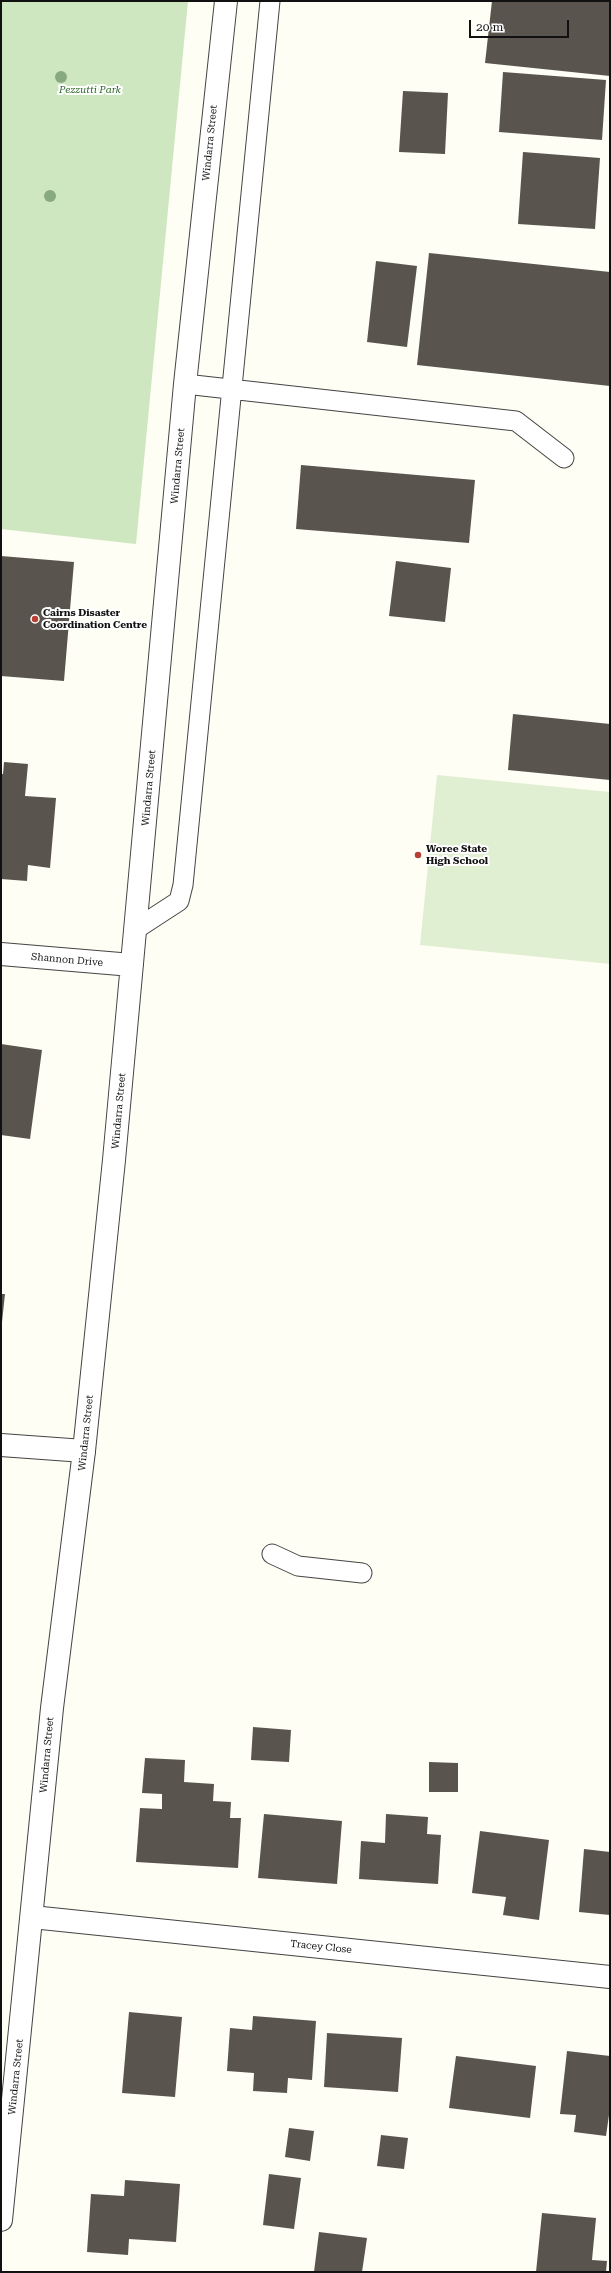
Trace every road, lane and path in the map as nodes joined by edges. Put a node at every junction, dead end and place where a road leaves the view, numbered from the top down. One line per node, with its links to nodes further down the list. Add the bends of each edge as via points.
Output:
1 (226, 1): 3 (street, Windarra Street)
2 (270, 1): 4 (lane)
3 (185, 384): 4 (lane); 6 (street, Windarra Street)
4 (232, 389): 5 (lane, via 516,421); 6 (lane, via 182,885 179,901)
5 (564, 458)
6 (136, 929): 8 (street, Windarra Street)
7 (1, 954): 8 (street, Shannon Drive)
8 (132, 965): 10 (street, Windarra Street)
9 (1, 1445): 10 (street)
10 (84, 1451): 13 (street, Windarra Street, via 52,1708)
11 (272, 1554): 12 (lane, via 298,1566)
12 (362, 1572)
13 (32, 1917): 14 (street, Tracey Close); 15 (street, Windarra Street)
14 (610, 1977)
15 (1, 2220)

